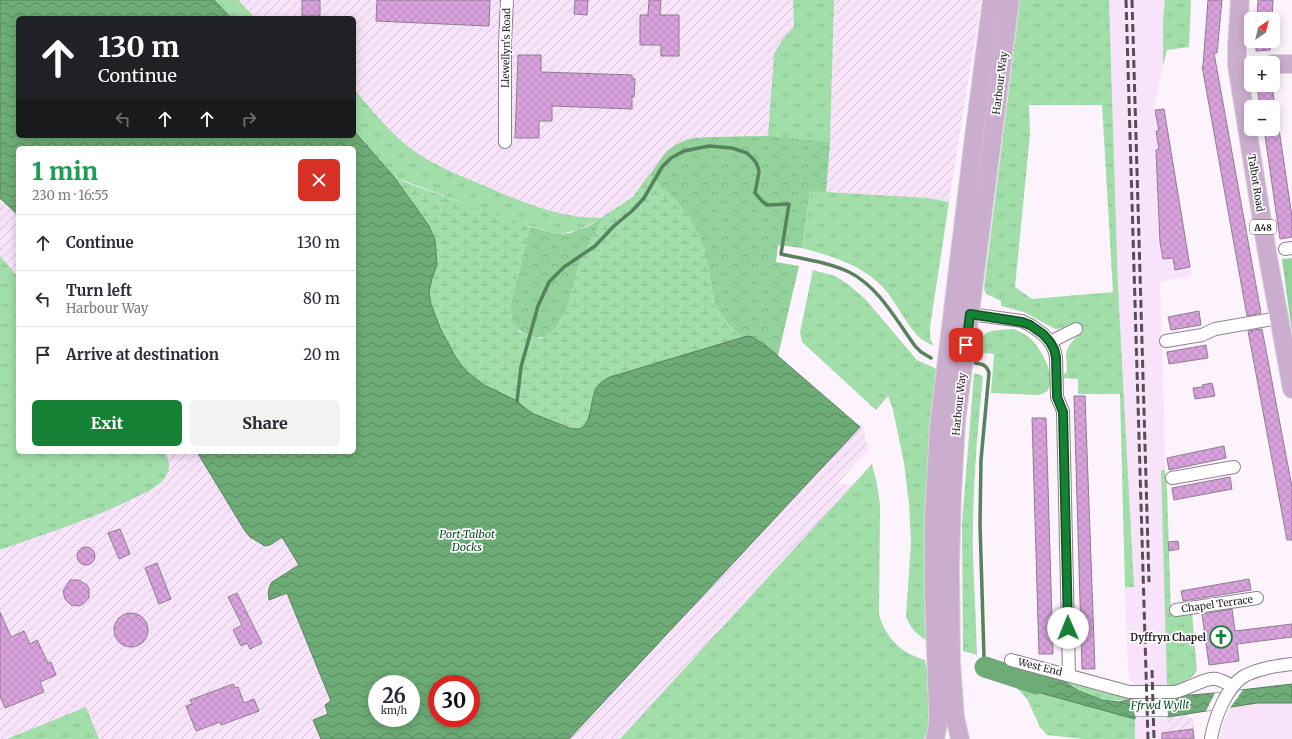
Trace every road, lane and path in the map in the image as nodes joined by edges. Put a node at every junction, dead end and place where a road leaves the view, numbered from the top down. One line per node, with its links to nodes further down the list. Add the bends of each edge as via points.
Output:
1 (507, 0): 9 (street, Llewellyn's Road)
2 (992, 0): 24 (main road, Harbour Way, via 939,426 934,520 938,710)
3 (1010, 0): 10 (main road, Harbour Way)
4 (1240, 0): 5 (main road, Talbot Road / A48, via 1237,46)
5 (1244, 64)
6 (1280, 64): 7 (main road)
7 (1292, 64)
8 (1248, 92): 11 (main road, Talbot Road / A48)
9 (505, 142)
10 (970, 314): 14 (street, via 1022,322 1043,334); 25 (main road, Harbour Way, via 956,422 950,569 951,661)
11 (1279, 318): 13 (street); 15 (main road, Talbot Road / A48)
12 (1076, 329): 14 (street)
13 (1166, 341)
14 (1050, 342): 22 (street, via 1056,357 1057,397 1063,412)
15 (1292, 389)
16 (1234, 467): 17 (street)
17 (1172, 478)
18 (1257, 598): 19 (street, Chapel Terrace)
19 (1176, 610)
20 (1010, 660): 22 (street, West End)
21 (1292, 664): 23 (street, via 1261,669 1246,675)
22 (1070, 675): 23 (street, West End, via 1134,692 1181,691 1210,678)
23 (1231, 689): 26 (street, via 1214,723)
24 (935, 739)
25 (960, 739)
26 (1211, 739)

